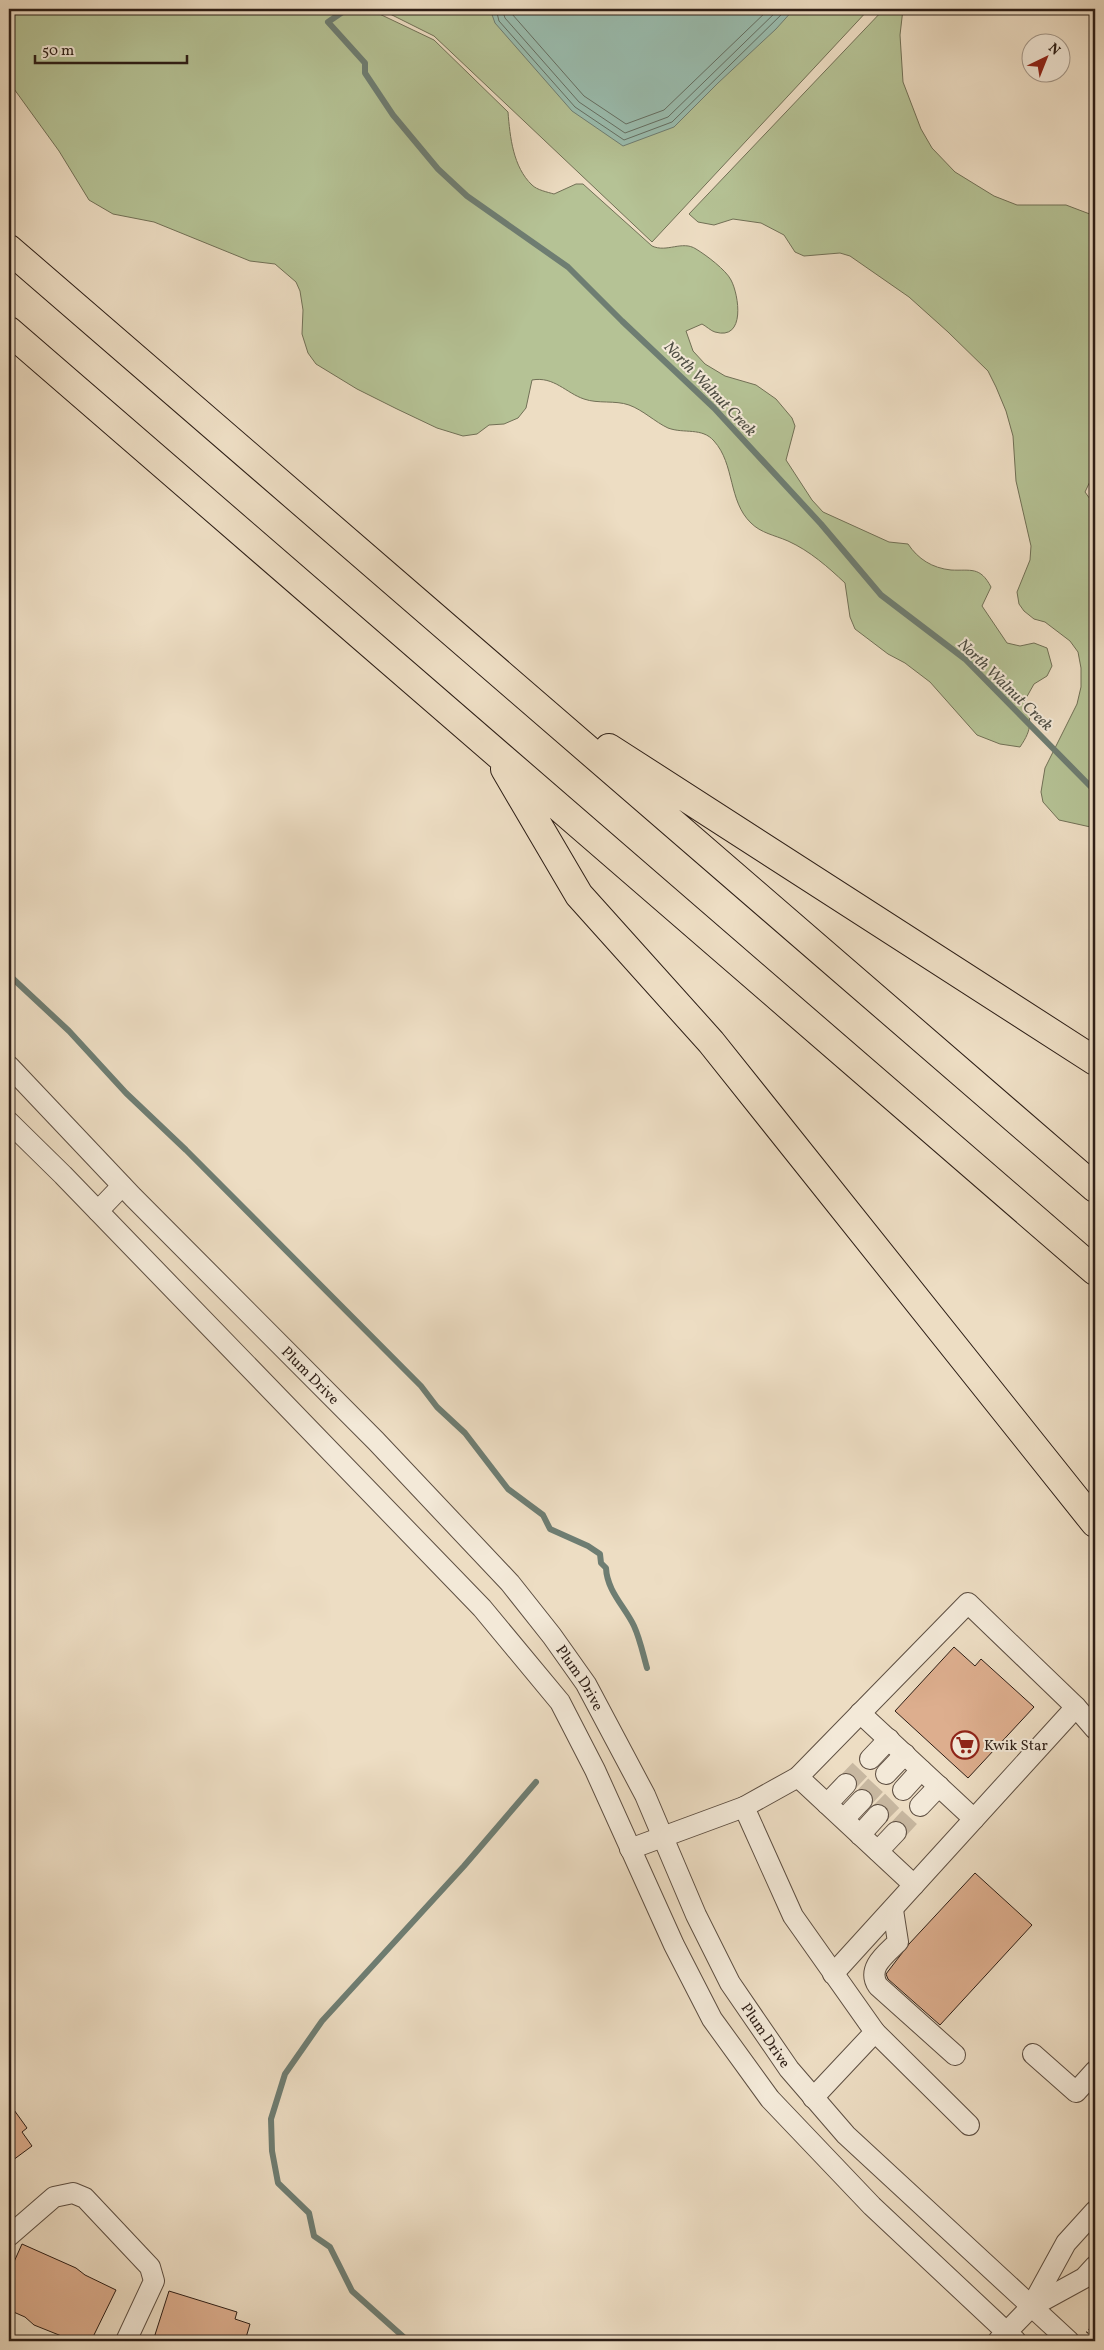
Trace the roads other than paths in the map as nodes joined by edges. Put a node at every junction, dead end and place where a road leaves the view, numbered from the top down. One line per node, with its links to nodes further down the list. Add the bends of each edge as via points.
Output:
1 (9, 249): 3 (highway)
2 (9, 332): 4 (highway)
3 (525, 694): 5 (highway); 9 (highway)
4 (493, 749): 11 (highway); 12 (highway, via 579,895 712,1042)
5 (1095, 1061)
6 (9, 1066): 8 (street, Plum Drive)
7 (9, 1122): 10 (street, Plum Drive)
8 (122, 1186): 10 (street); 34 (street, Plum Drive, via 376,1441 510,1582 586,1684)
9 (1095, 1188)
10 (98, 1211): 35 (street, Plum Drive, via 482,1608 523,1655 560,1702)
11 (1095, 1271)
12 (1095, 1523)
13 (1076, 1707): 14 (street, via 968,1603); 15 (street); 31 (street)
14 (860, 1713): 16 (street); 21 (street)
15 (1095, 1728)
16 (889, 1740): 17 (street); 18 (street)
17 (905, 1754): 19 (street); 20 (street)
18 (870, 1759)
19 (921, 1770): 23 (street); 24 (street)
20 (886, 1774)
21 (798, 1777): 26 (street); 28 (street)
22 (846, 1784): 26 (street)
23 (939, 1786): 27 (street); 31 (street)
24 (903, 1790)
25 (862, 1800): 30 (street)
26 (826, 1804): 30 (street)
27 (920, 1806)
28 (744, 1807): 34 (street); 39 (street, via 794,1916)
29 (878, 1815): 33 (street)
30 (844, 1819): 33 (street)
31 (974, 1819): 37 (street)
32 (896, 1832): 36 (street)
33 (860, 1835): 36 (street)
34 (663, 1837): 35 (street); 44 (street, Plum Drive, via 696,1915 730,1982 789,2069)
35 (630, 1849): 50 (street, Plum Drive, via 712,2019 770,2099 872,2206)
36 (878, 1852): 37 (street)
37 (914, 1885): 38 (street)
38 (893, 1910): 39 (street); 42 (street, via 898,1942 874,1968 873,1978)
39 (833, 1974): 40 (street)
40 (875, 2032): 44 (street); 45 (street)
41 (1033, 2054): 43 (street, via 1076,2092)
42 (954, 2055)
43 (1095, 2071)
44 (813, 2098): 49 (street, Plum Drive, via 846,2135)
45 (968, 2125)
46 (1095, 2211): 49 (street, via 1066,2243)
47 (9, 2236): 51 (street, via 54,2197 73,2193 85,2198 150,2267 154,2281)
48 (1095, 2266): 49 (street, via 1084,2278)
49 (1031, 2307): 50 (street); 52 (street, Plum Drive)
50 (1007, 2338)
51 (126, 2341)
52 (1069, 2341)

